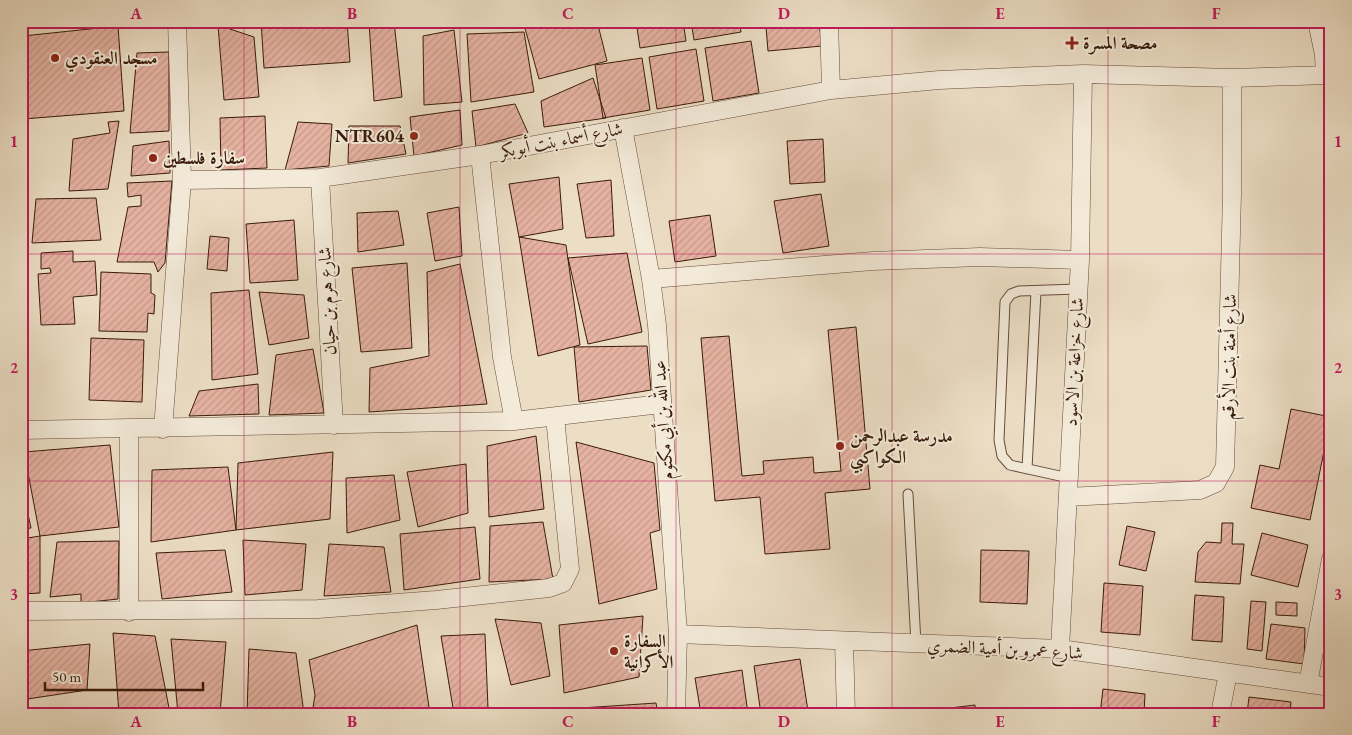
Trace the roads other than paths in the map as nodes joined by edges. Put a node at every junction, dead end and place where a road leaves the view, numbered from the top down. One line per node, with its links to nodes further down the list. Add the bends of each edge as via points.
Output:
1 (177, 21): 11 (street)
2 (829, 21): 7 (street)
3 (1317, 21): 5 (street)
4 (1082, 74): 6 (street, شارع أسماء بنت أبوبكر); 7 (street, شارع أسماء بنت أبوبكر, via 939,80); 12 (street, شارع خزاعة بن الاسود)
5 (1328, 75): 6 (street, شارع أسماء بنت أبوبكر)
6 (1232, 78): 26 (street, شارع أمنة بنت الأرقم, via 1226,467 1216,483 1200,490)
7 (831, 90): 8 (street, شارع أسماء بنت أبوبكر)
8 (623, 128): 9 (street, شارع أسماء بنت أبوبكر); 13 (street, عبد الله بن أبي مكتوم)
9 (480, 156): 10 (street, شارع أسماء بنت أبوبكر); 18 (street, via 502,357)
10 (320, 178): 11 (street, شارع أسماء بنت أبوبكر); 19 (street, شارع هرم بن حيان)
11 (182, 180): 21 (street)
12 (1080, 260): 13 (street, via 980,257 873,261); 14 (street, شارع خزاعة بن الاسود)
13 (652, 279): 16 (street, عبد الله بن أبي مكتوم)
14 (1078, 289): 15 (lane); 24 (street, شارع خزاعة بن الاسود)
15 (1036, 291): 23 (lane); 23 (lane, via 1011,294 1005,302 999,440 1002,456 1010,466)
16 (661, 404): 17 (street); 30 (street, عبد الله بن أبي مكتوم)
17 (555, 417): 18 (street); 29 (street, via 570,569 563,583 549,588 436,600 318,609)
18 (514, 421): 19 (street)
19 (334, 425): 21 (street)
20 (129, 429): 21 (street); 22 (street); 29 (street)
21 (163, 429)
22 (21, 430)
23 (1027, 469): 24 (lane)
24 (1068, 478): 26 (street, شارع خزاعة بن الاسود)
25 (908, 494): 32 (lane)
26 (1068, 497): 33 (street, شارع خزاعة بن الاسود)
27 (1331, 559): 35 (street)
28 (21, 611): 29 (street)
29 (129, 612)
30 (678, 634): 31 (street, شارع عمرو بن أمية الضمري); 37 (street, عبد الله بن أبي مكتوم)
31 (844, 642): 32 (street, شارع عمرو بن أمية الضمري); 38 (street)
32 (916, 644): 33 (street, شارع عمرو بن أمية الضمري)
33 (1060, 649): 34 (street, شارع عمرو بن أمية الضمري)
34 (1228, 673): 35 (street, شارع عمرو بن أمية الضمري); 39 (street)
35 (1308, 684): 36 (street, شارع عمرو بن أمية الضمري)
36 (1331, 687)
37 (676, 714)
38 (846, 714)
39 (1220, 714)

